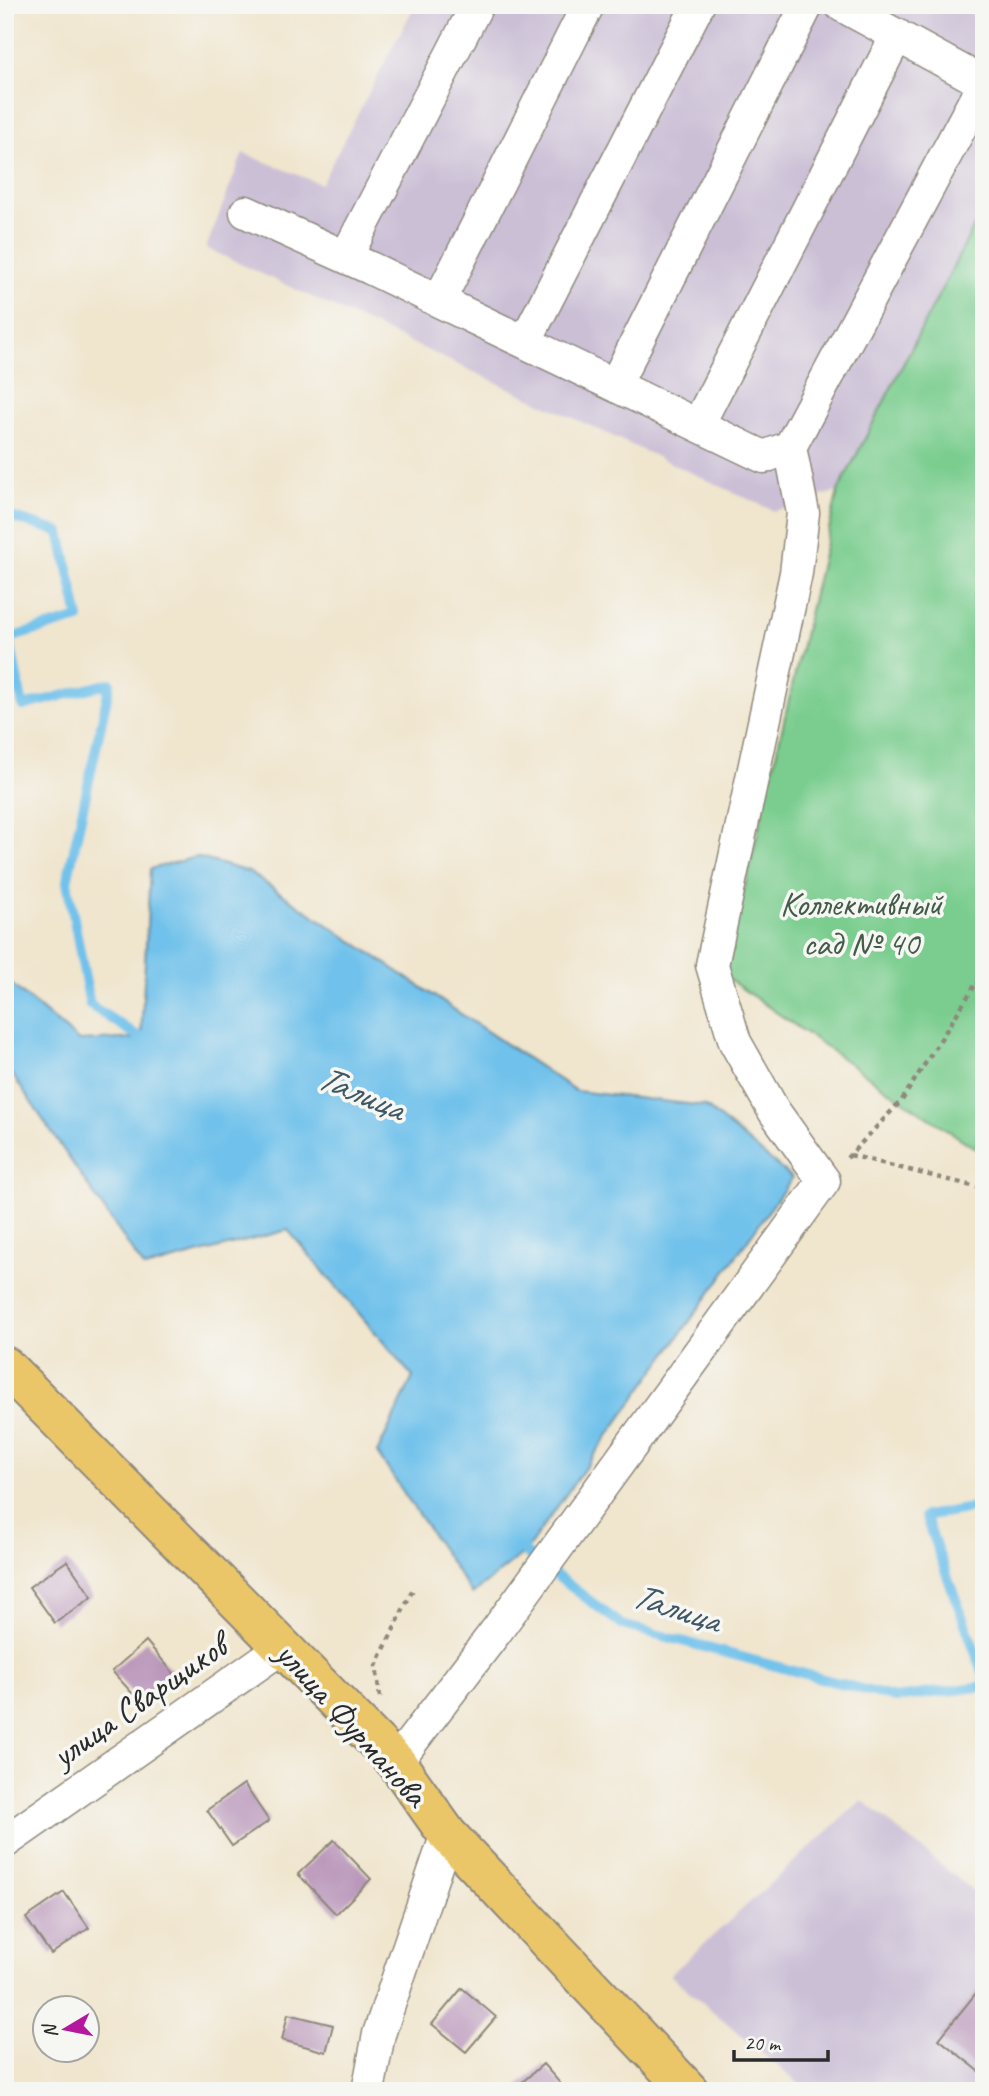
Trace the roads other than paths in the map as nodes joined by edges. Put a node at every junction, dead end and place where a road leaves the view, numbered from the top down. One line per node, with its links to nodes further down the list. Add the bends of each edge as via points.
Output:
1 (477, 5): 8 (street)
2 (588, 5): 9 (street)
3 (698, 5): 10 (street)
4 (807, 5): 11 (street)
5 (841, 5): 6 (street)
6 (897, 35): 12 (street); 13 (street, via 984,83)
7 (246, 212): 8 (street)
8 (346, 257): 9 (street)
9 (439, 301): 10 (street)
10 (525, 342): 11 (street)
11 (615, 385): 12 (street)
12 (698, 425): 13 (street, via 764,457)
13 (790, 447): 16 (street, via 803,513 796,573 712,965 735,1042 774,1111 824,1181)
14 (5, 1366): 15 (main road, улица Фурманова)
15 (284, 1646): 16 (main road, улица Фурманова); 18 (street, улица Сварщиков)
16 (396, 1762): 17 (main road, улица Фурманова)
17 (447, 1834): 19 (street, via 379,2034); 20 (main road, улица Фурманова)
18 (5, 1842)
19 (368, 2091)
20 (689, 2091)

